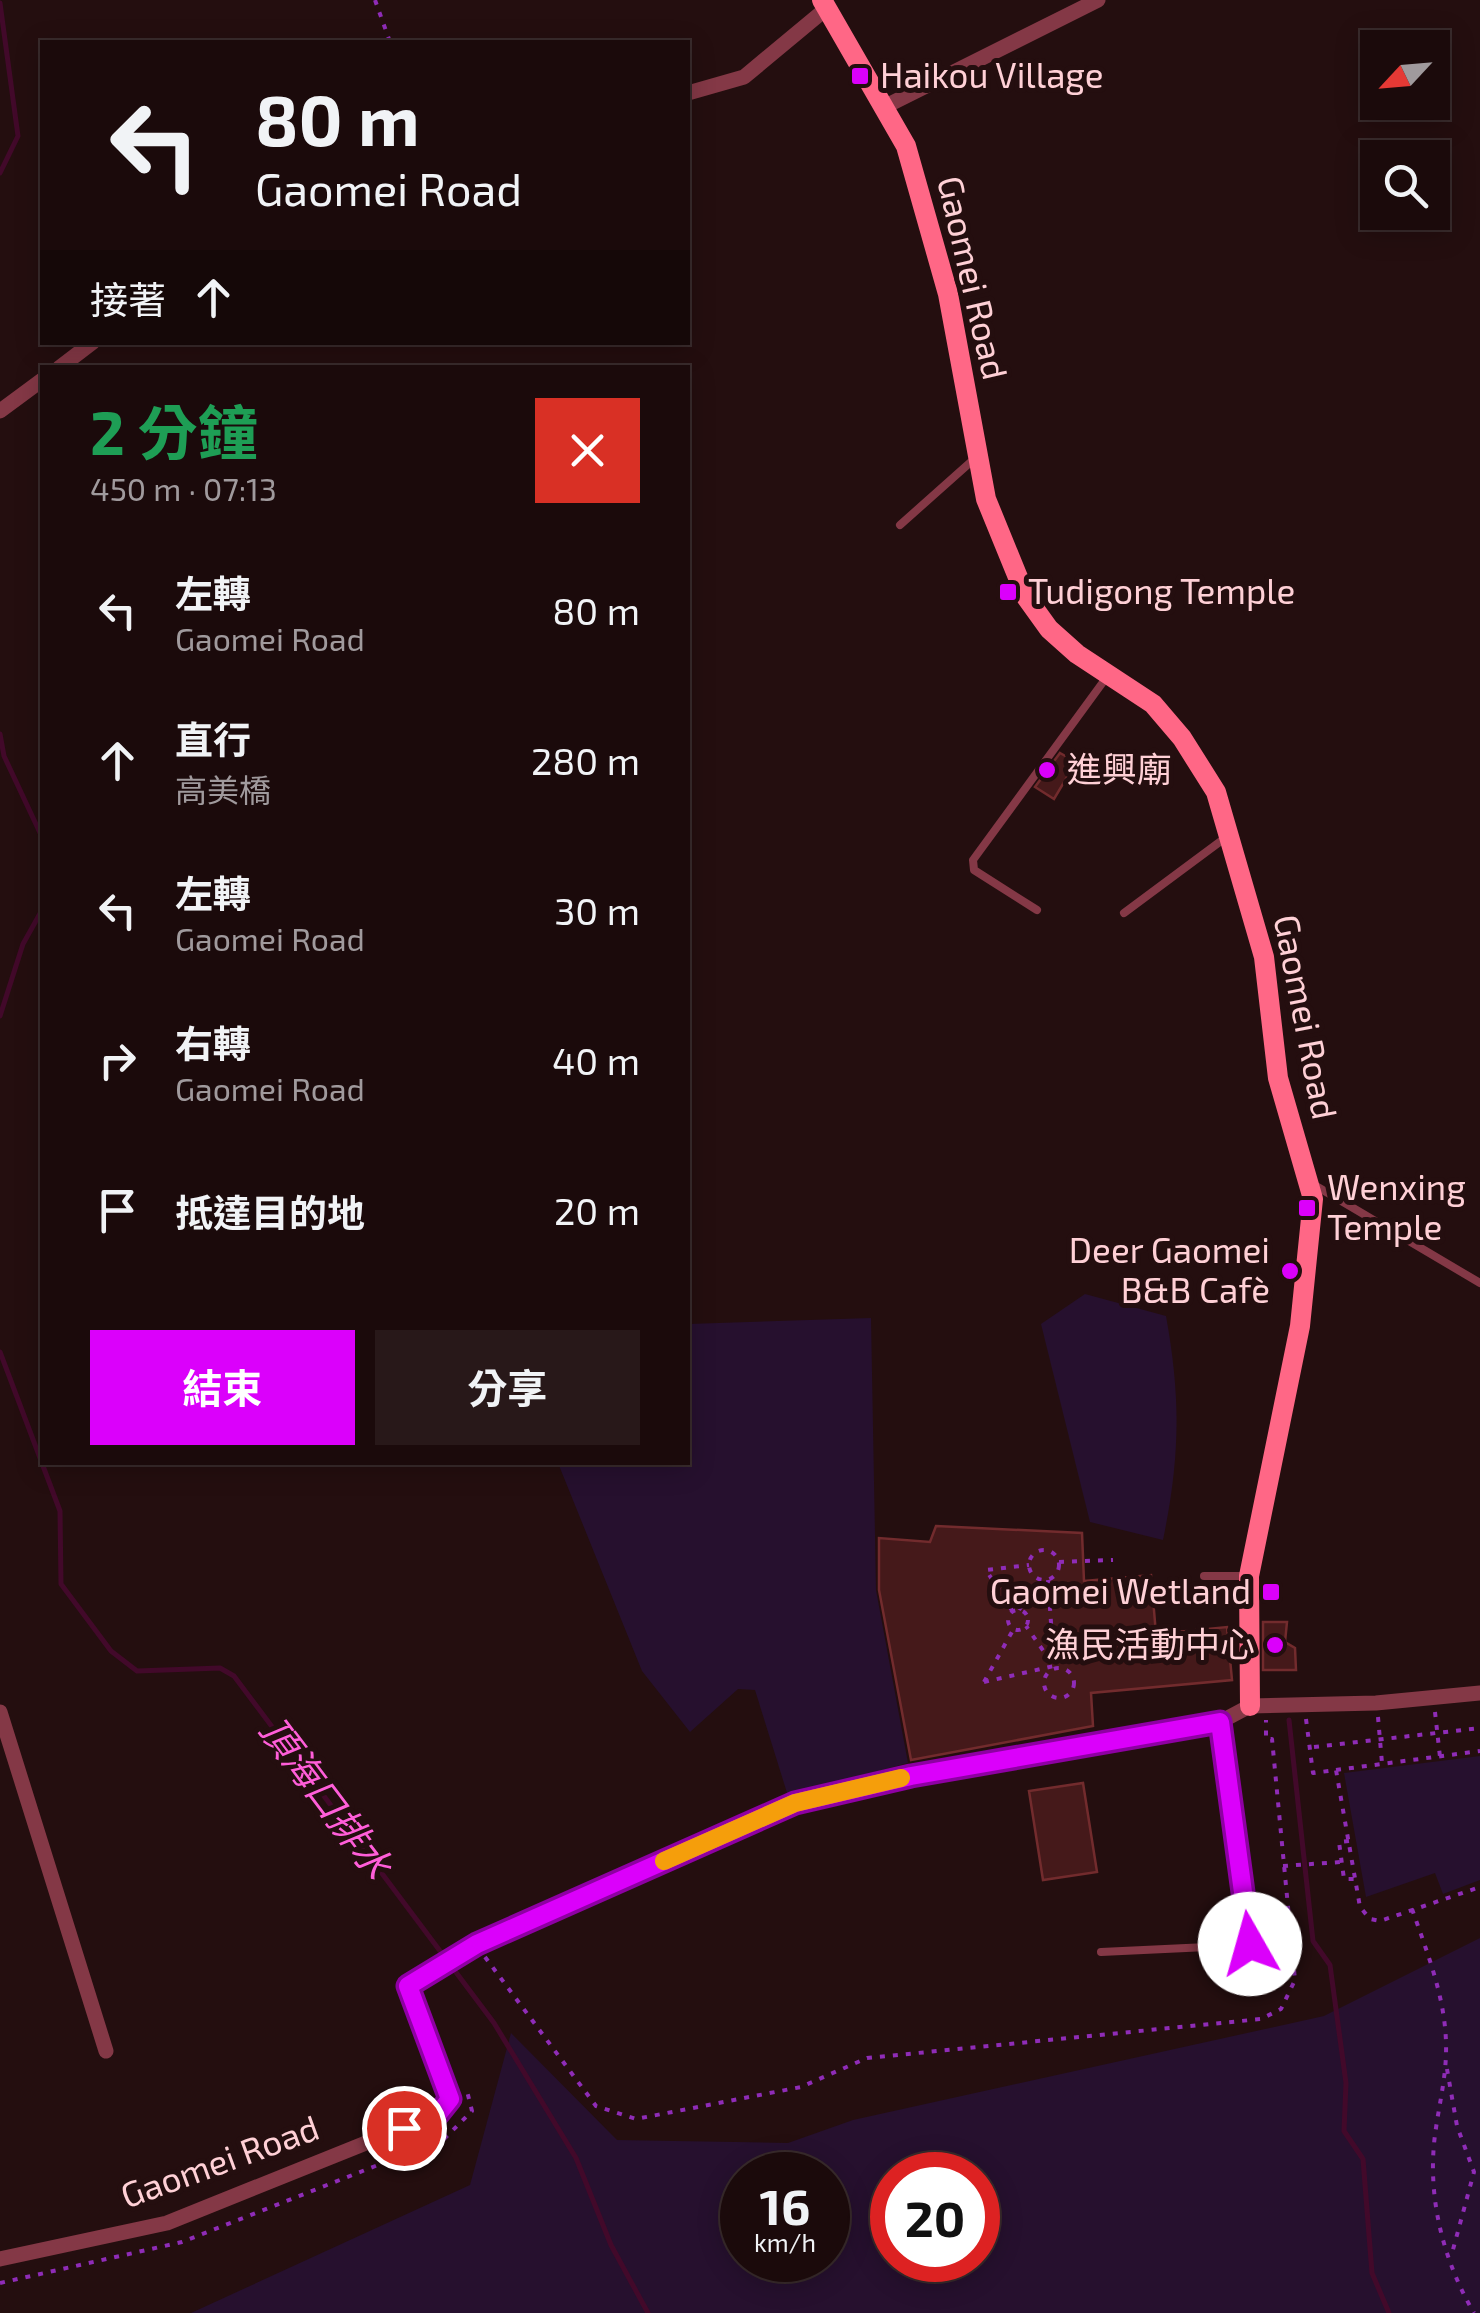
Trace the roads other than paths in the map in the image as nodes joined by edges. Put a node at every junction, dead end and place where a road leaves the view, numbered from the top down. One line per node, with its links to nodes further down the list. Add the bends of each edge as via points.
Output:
1 (1098, 0): 4 (street)
2 (824, 4): 3 (street, via 744,77); 4 (street, Gaomei Road)
3 (690, 92)
4 (886, 106): 9 (street, Gaomei Road, via 906,146 948,294)
5 (89, 345): 6 (street)
6 (63, 365)
7 (40, 381): 8 (street)
8 (0, 411)
9 (977, 456): 10 (lane); 11 (street, Gaomei Road, via 986,499 1026,597 1049,629)
10 (900, 525)
11 (1109, 675): 12 (street, Gaomei Road, via 1154,704 1182,738 1216,792); 13 (lane, via 973,860 974,870)
12 (1228, 836): 14 (lane); 15 (street, Gaomei Road, via 1264,956 1278,1078)
13 (1037, 910)
14 (1124, 914)
15 (1308, 1182): 16 (lane); 18 (street, Gaomei Road, via 1312,1240 1300,1326)
16 (1480, 1282)
17 (1204, 1576): 18 (lane)
18 (1249, 1576): 20 (street, Gaomei Road)
19 (1480, 1693): 20 (street)
20 (1250, 1706): 22 (street)
21 (0, 1712): 24 (street)
22 (1220, 1722): 23 (lane, via 1250,1944); 25 (street, Gaomei Road, via 795,1803 408,1986 450,2099 438,2114 166,2223)
23 (1101, 1952)
24 (106, 2051)
25 (0, 2260)

